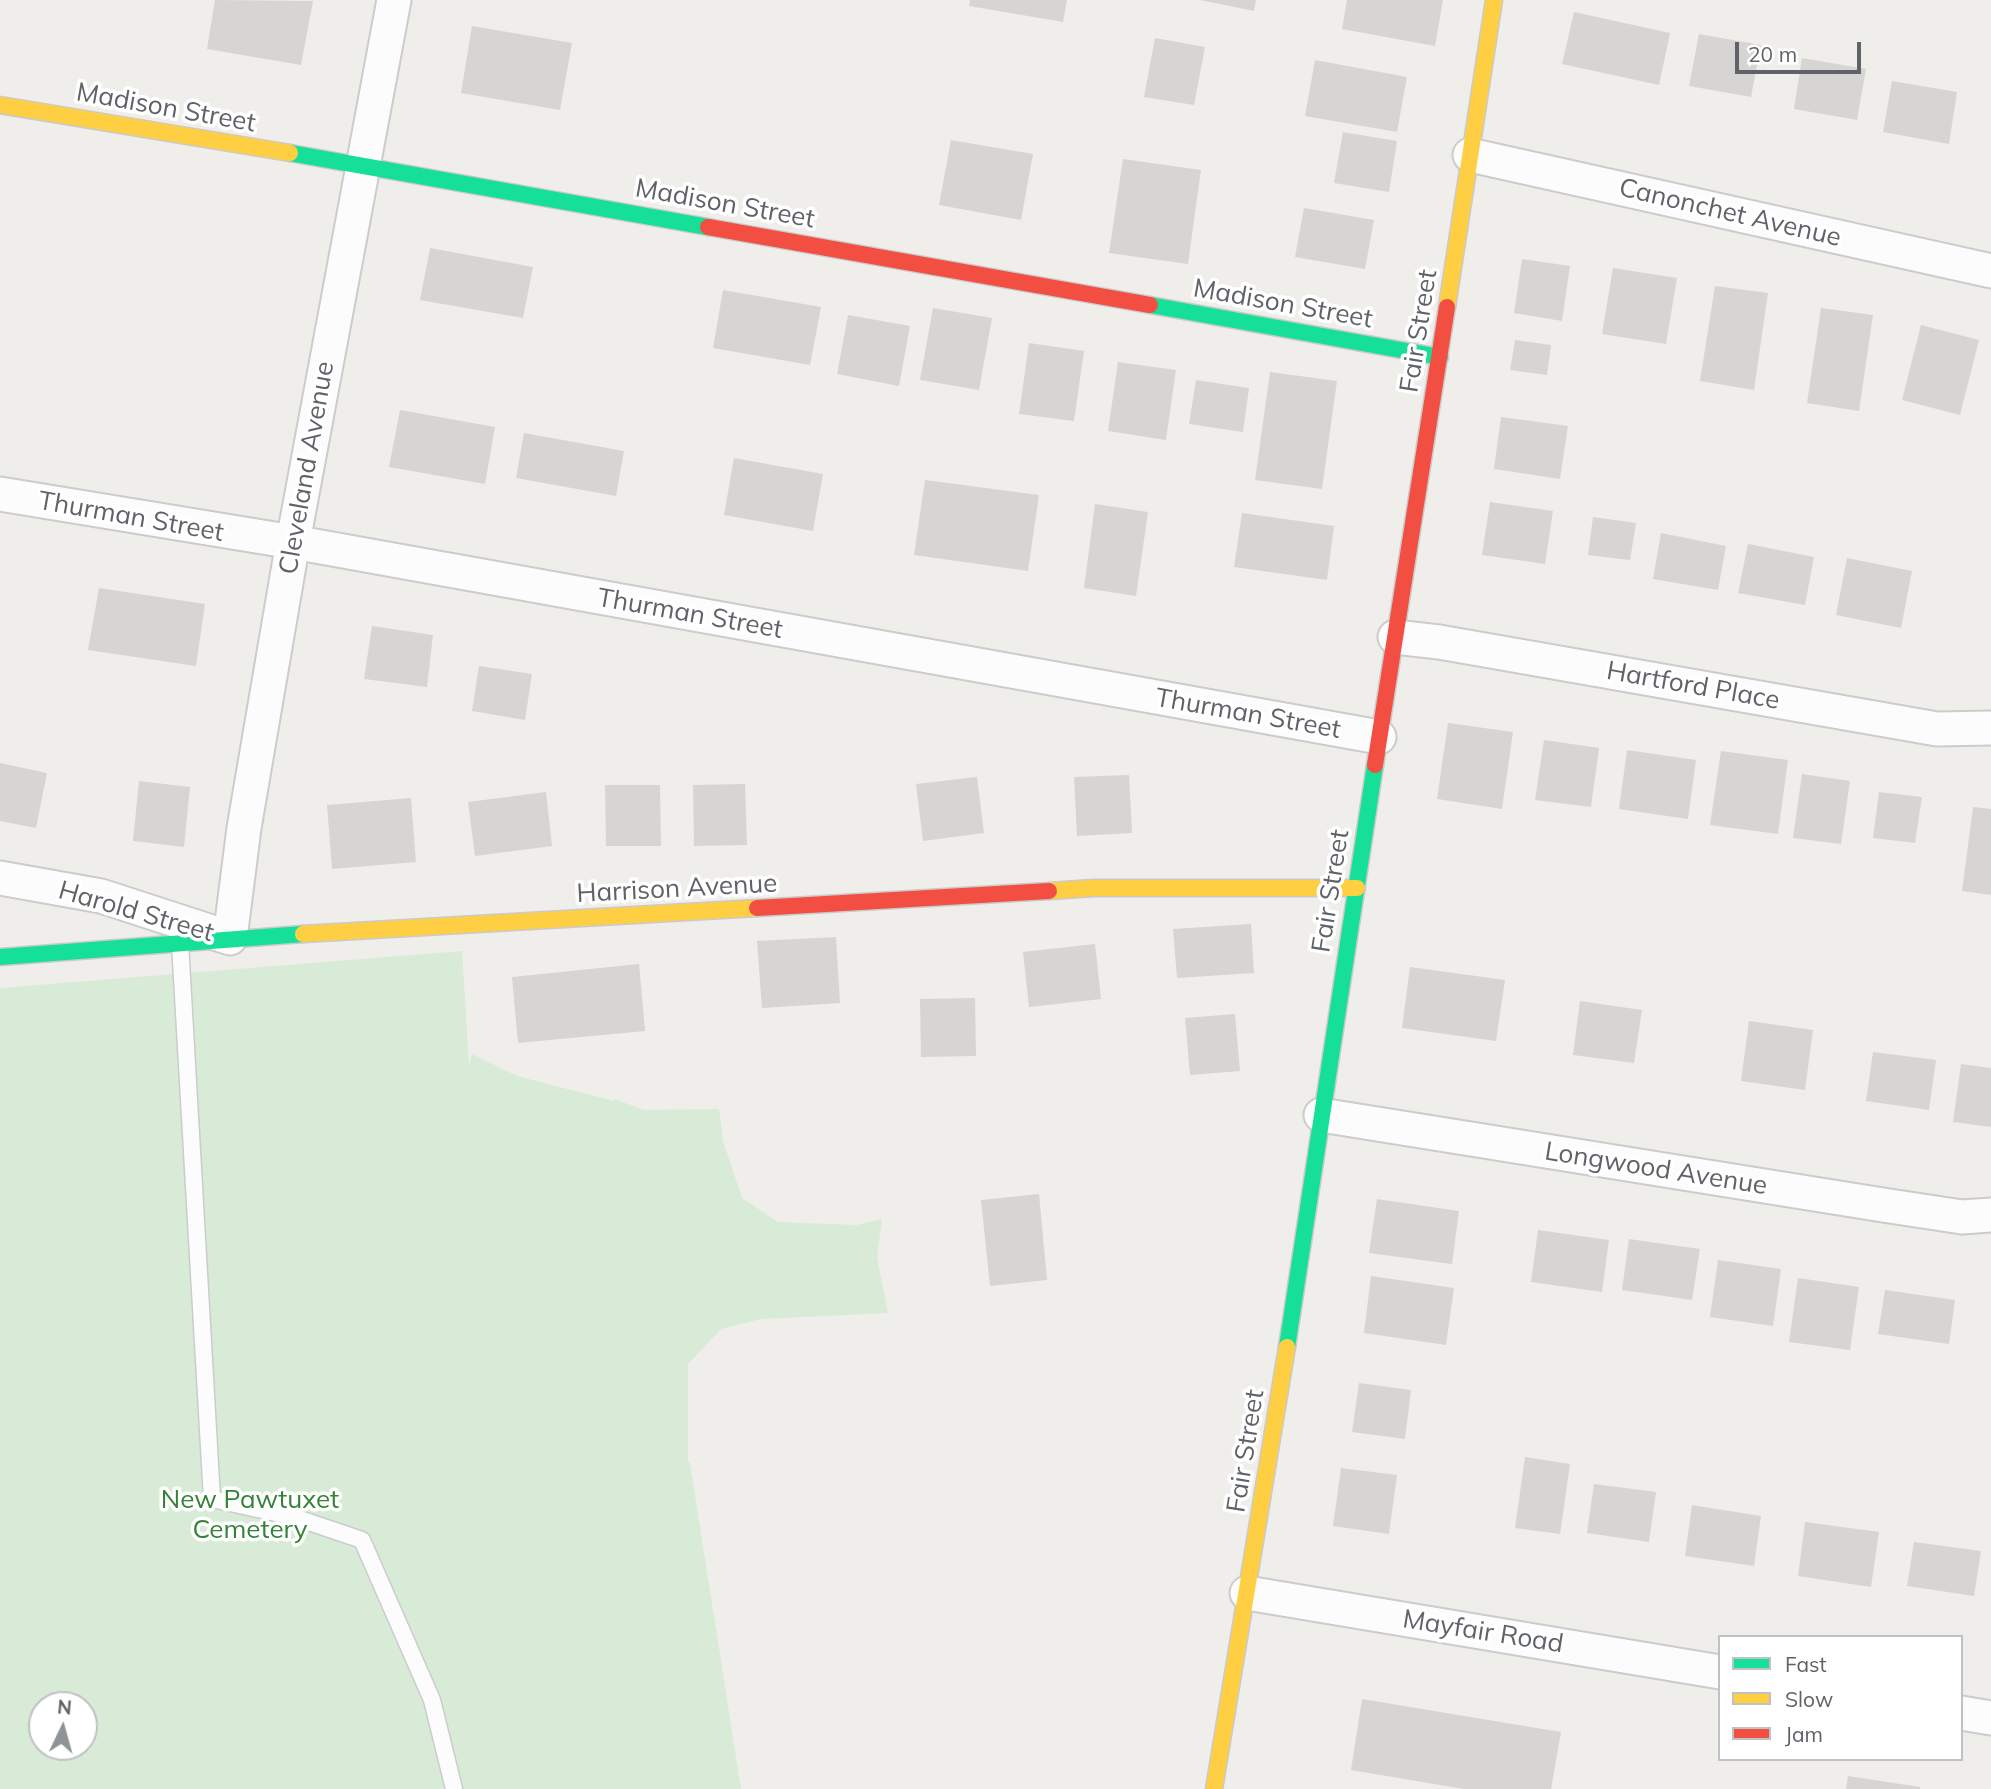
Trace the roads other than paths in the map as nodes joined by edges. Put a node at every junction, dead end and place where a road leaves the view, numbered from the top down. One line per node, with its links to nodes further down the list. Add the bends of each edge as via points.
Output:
1 (394, 0): 5 (street, Cleveland Avenue)
2 (1493, 0): 4 (street, Fair Street)
3 (0, 105): 5 (street, Madison Street)
4 (1470, 155): 6 (street, Canonchet Avenue); 7 (street, Fair Street)
5 (362, 165): 7 (street, Madison Street); 9 (street, Cleveland Avenue)
6 (1991, 271)
7 (1440, 356): 10 (street, Fair Street)
8 (0, 494): 9 (street, Thurman Street)
9 (293, 542): 12 (street, Thurman Street); 15 (street, Cleveland Avenue, via 244,828)
10 (1395, 637): 11 (street, Hartford Place, via 1937,729); 12 (street, Fair Street)
11 (1991, 728)
12 (1379, 737): 14 (street, Fair Street)
13 (0, 878): 15 (street, Harold Street, via 101,896)
14 (1357, 888): 15 (street, Harrison Avenue, via 1094,888); 18 (street, Fair Street)
15 (230, 939): 16 (street, Harrison Avenue)
16 (180, 943): 17 (street, Harrison Avenue); 24 (lane, via 212,1499 294,1517 362,1540 432,1700)
17 (0, 957)
18 (1321, 1115): 19 (street, Longwood Avenue, via 1962,1217); 20 (street, Fair Street)
19 (1991, 1215)
20 (1247, 1593): 21 (street, Mayfair Road); 25 (street, Fair Street)
21 (1718, 1672)
22 (1963, 1713): 23 (street)
23 (1991, 1718)
24 (454, 1789)
25 (1214, 1789)

